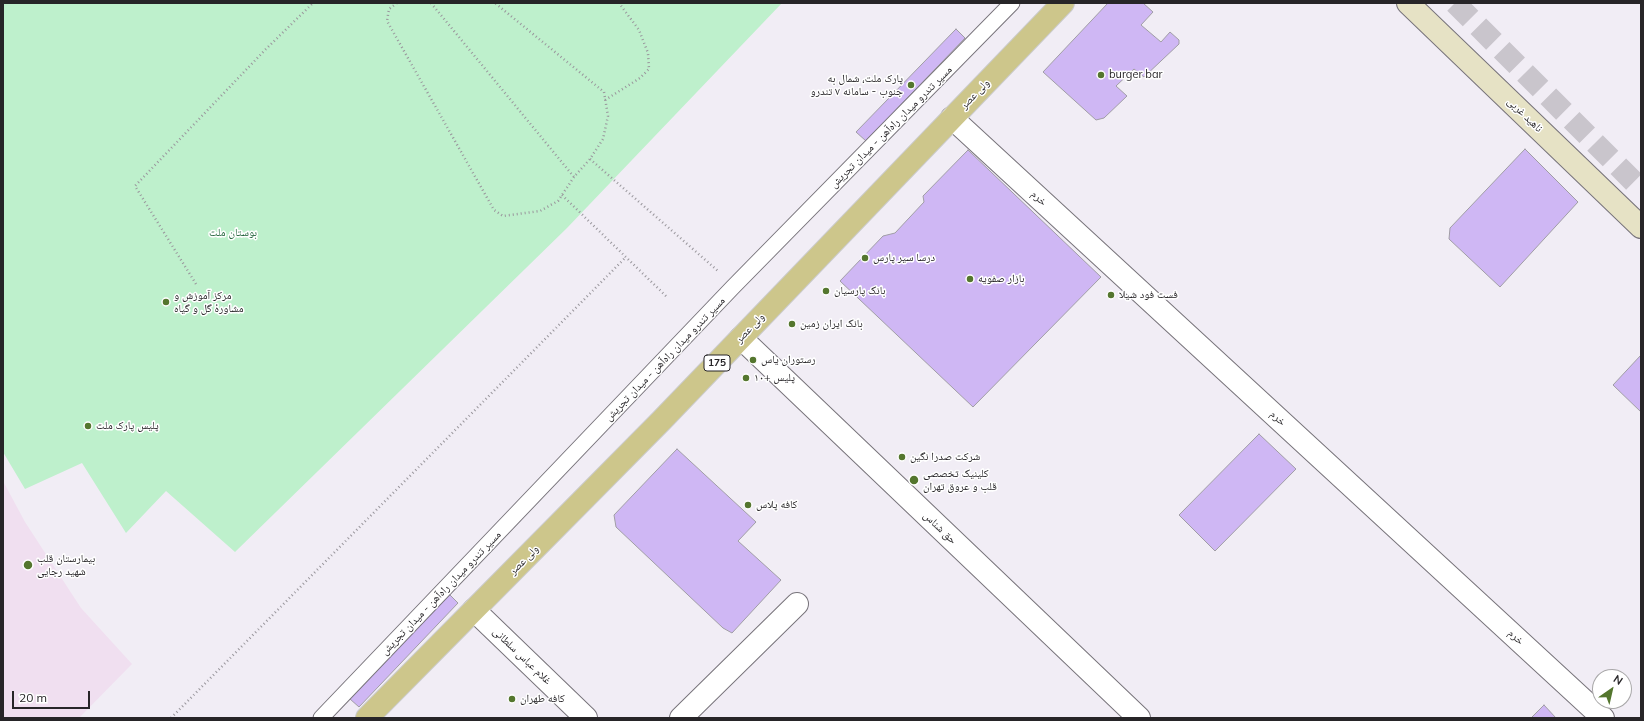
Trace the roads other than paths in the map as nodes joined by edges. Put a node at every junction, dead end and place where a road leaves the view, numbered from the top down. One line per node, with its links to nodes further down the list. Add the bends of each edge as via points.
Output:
1 (1012, 3): 9 (lane, مسیر تندرو میدان راه‌آهن - میدان تجریش, via 733,287)
2 (1063, 3): 4 (main road, ولی عصر / 175)
3 (1408, 3): 5 (main road, ناهید غربی)
4 (952, 118): 6 (main road, ولی عصر / 175); 14 (street, خرم)
5 (1641, 227)
6 (741, 338): 8 (main road, ولی عصر / 175); 13 (street, حق شناس)
7 (797, 604): 12 (street)
8 (474, 610): 10 (main road, ولی عصر / 175); 11 (street, غلام عباس سلطانی)
9 (321, 718)
10 (367, 718)
11 (586, 718)
12 (681, 718)
13 (1139, 718)
14 (1604, 718)

